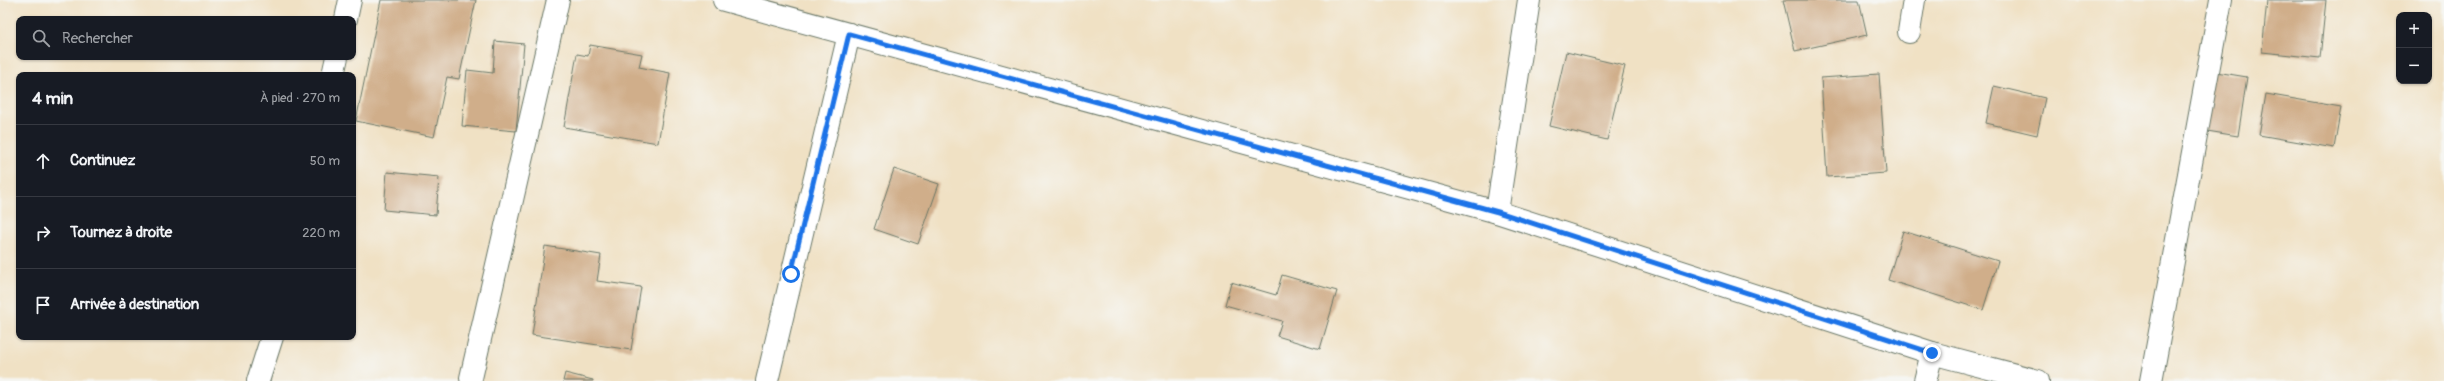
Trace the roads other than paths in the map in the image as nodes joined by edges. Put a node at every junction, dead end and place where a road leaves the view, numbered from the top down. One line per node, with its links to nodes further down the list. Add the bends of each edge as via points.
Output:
1 (350, 0): 7 (street)
2 (558, 0): 15 (street)
3 (724, 0): 9 (street)
4 (1529, 0): 12 (street)
5 (1914, 0): 8 (street)
6 (2221, 0): 20 (street)
7 (347, 16)
8 (1909, 32)
9 (849, 34): 12 (street); 17 (street)
10 (337, 60): 11 (street)
11 (334, 72)
12 (1498, 212): 14 (street)
13 (271, 340): 16 (street)
14 (1932, 353): 18 (street); 19 (street)
15 (471, 378)
16 (258, 381)
17 (767, 381)
18 (1925, 381)
19 (2038, 381)
20 (2151, 381)

